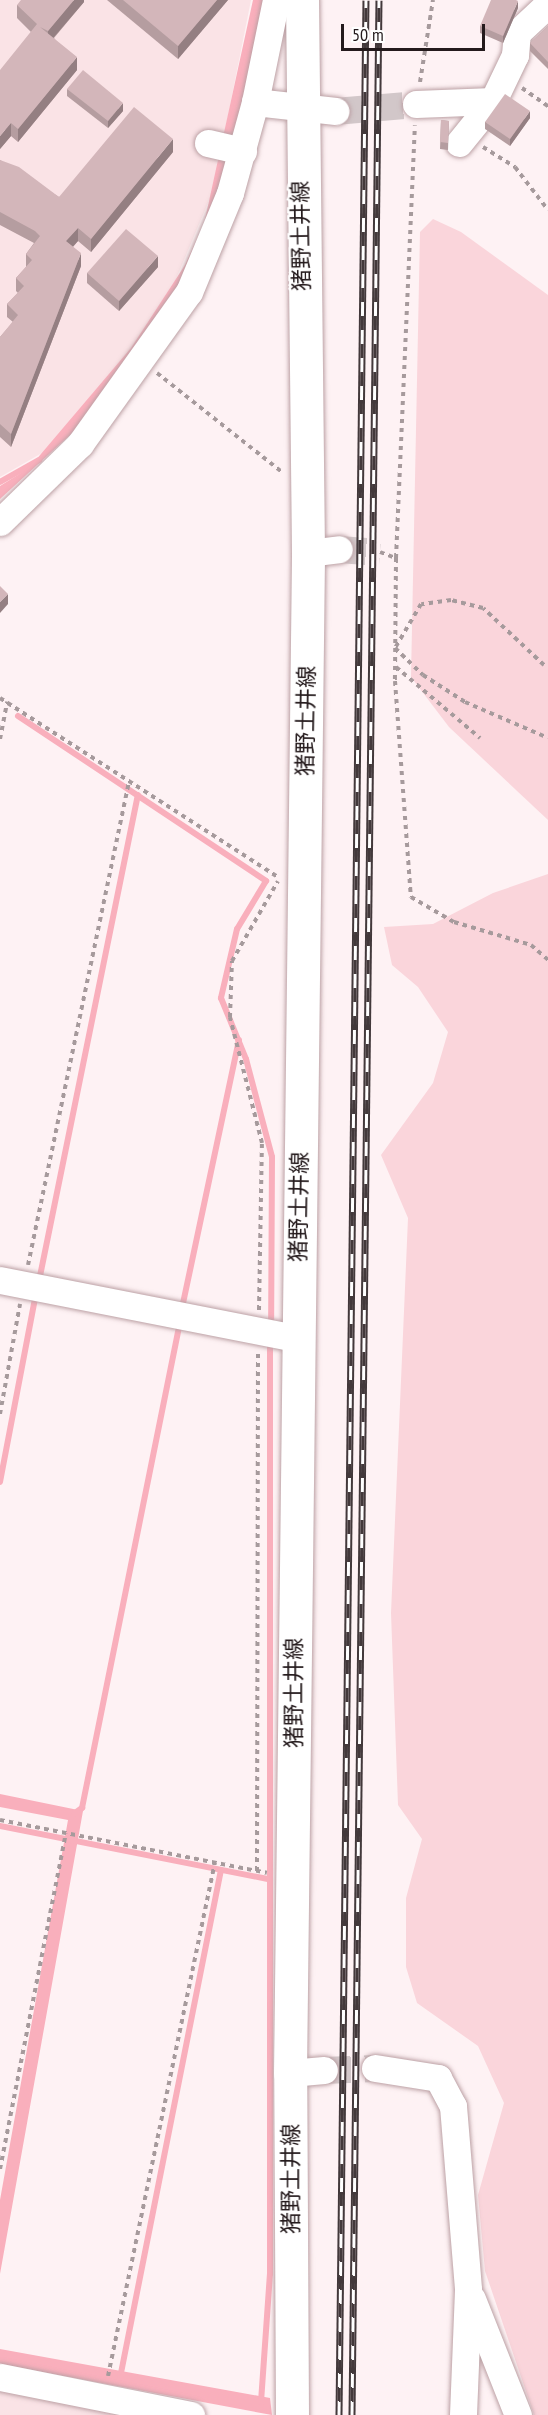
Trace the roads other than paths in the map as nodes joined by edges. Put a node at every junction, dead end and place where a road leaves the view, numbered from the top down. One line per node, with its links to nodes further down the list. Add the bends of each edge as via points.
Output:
1 (276, 0): 5 (street)
2 (302, 0): 7 (main road, 猪野土井線)
3 (548, 4): 4 (street, via 517,33)
4 (499, 91): 6 (street); 9 (street)
5 (255, 102): 7 (street); 11 (street)
6 (416, 104)
7 (299, 110): 8 (street); 14 (main road, 猪野土井線, via 307,492 323,551 292,886)
8 (335, 111)
9 (464, 137)
10 (208, 143): 11 (street)
11 (243, 151): 12 (street, via 189,292 80,444)
12 (0, 522)
13 (12, 1282): 14 (street)
14 (297, 1338): 17 (main road, 猪野土井線)
15 (375, 2068): 18 (street, via 438,2078 453,2106)
16 (324, 2070): 17 (street)
17 (290, 2073): 21 (main road, 猪野土井線)
18 (468, 2289): 22 (street); 23 (street)
19 (0, 2377): 20 (street)
20 (191, 2415)
21 (292, 2415)
22 (464, 2415)
23 (518, 2415)

